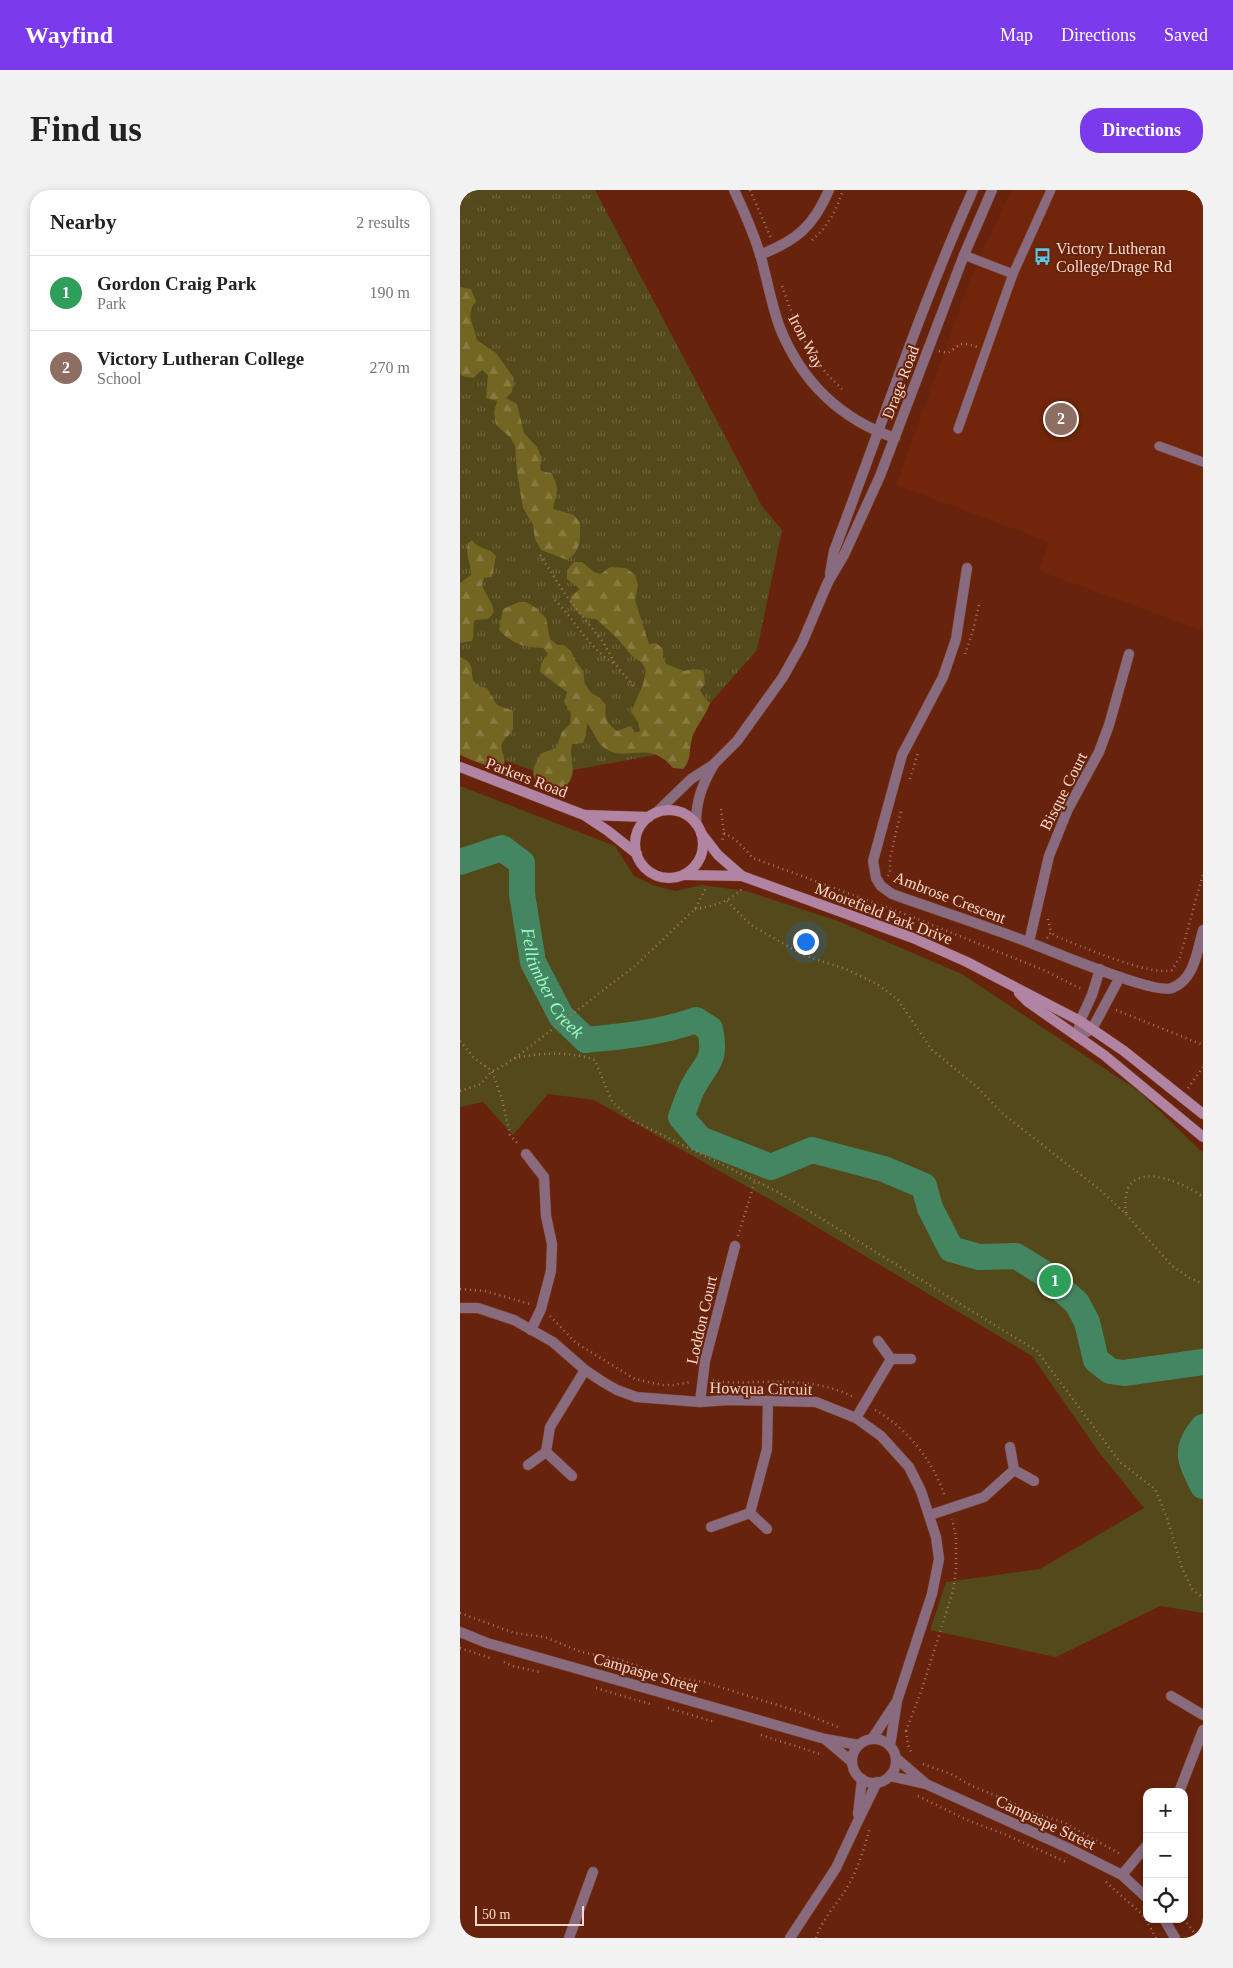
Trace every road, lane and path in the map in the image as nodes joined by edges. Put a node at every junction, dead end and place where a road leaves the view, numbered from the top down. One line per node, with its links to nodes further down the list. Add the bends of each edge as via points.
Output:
1 (734, 190): 9 (street, Iron Way)
2 (750, 190): 8 (path)
3 (829, 190): 8 (street, via 821,208 806,227 794,239)
4 (973, 190): 7 (street, Drage Road)
5 (992, 190): 10 (street, Drage Road)
6 (1051, 190): 11 (lane)
7 (954, 232): 10 (street); 17 (street, Drage Road)
8 (775, 248): 9 (street)
9 (760, 255): 17 (street, Iron Way, via 780,328 812,382 833,405)
10 (964, 255): 11 (lane); 18 (street, Drage Road)
11 (1013, 274): 13 (lane)
12 (780, 281): 15 (path, via 805,344)
13 (986, 350): 14 (path, via 964,343 948,353); 16 (lane)
14 (939, 351)
15 (842, 389)
16 (958, 429)
17 (878, 432): 18 (street, Iron Way); 23 (street, Drage Road, via 834,551)
18 (895, 438): 23 (street, Drage Road, via 844,555)
19 (1159, 446): 20 (lane)
20 (1203, 462)
21 (540, 556): 28 (path)
22 (967, 568): 48 (street, Ambrose Crescent, via 956,639 943,677 902,755 895,777 873,861)
23 (828, 582): 31 (street, Drage Road, via 802,643 783,677 737,741)
24 (555, 600): 28 (path, via 592,645)
25 (979, 605): 27 (path)
26 (1129, 654): 55 (street, Bisque Court, via 1099,752 1053,843)
27 (964, 656)
28 (616, 665): 29 (path)
29 (636, 689)
30 (920, 746): 33 (path)
31 (713, 765): 37 (street, Drage Road, via 691,779); 38 (street, Drage Road, via 702,786)
32 (460, 767): 36 (main road, Parkers Road)
33 (908, 783)
34 (902, 807): 48 (path, via 890,858 890,872)
35 (722, 809): 40 (path)
36 (584, 815): 37 (main road, Parkers Road); 41 (main road, Parkers Road)
37 (653, 815): 38 (main road, via 674,810); 41 (main road, via 642,824 637,834)
38 (696, 824): 39 (main road)
39 (702, 833): 42 (main road); 45 (main road, via 700,858)
40 (724, 833): 42 (path); 43 (path)
41 (637, 854): 45 (main road, via 641,863 656,876 675,878)
42 (718, 855): 46 (main road)
43 (754, 858): 46 (path); 50 (path)
44 (1203, 874): 54 (path, via 1180,957 1172,970 1156,971 1100,953)
45 (684, 875): 47 (main road)
46 (744, 876): 47 (main road); 49 (path, via 743,888); 60 (main road, Moorefield Park Drive, via 913,938)
47 (709, 877): 51 (path)
48 (881, 886): 50 (path); 55 (street, Ambrose Crescent, via 892,894)
49 (727, 901): 51 (path); 78 (path, via 751,925 803,955 877,984 898,1000 932,1050 976,1086 1003,1114)
50 (869, 901): 57 (path)
51 (695, 909): 68 (path, via 636,965)
52 (1048, 913): 54 (path)
53 (1203, 930): 59 (street, Ambrose Crescent, via 1189,976 1179,985 1167,990)
54 (1051, 932): 56 (path)
55 (1029, 942): 56 (street, Ambrose Crescent)
56 (1040, 946): 57 (path); 58 (street, Ambrose Crescent)
57 (1033, 966): 61 (path)
58 (1100, 969): 59 (street, Ambrose Crescent); 61 (street)
59 (1120, 977): 62 (street)
60 (1011, 985): 63 (main road, Moorefield Park Drive); 65 (main road, Moorefield Park Drive, via 1028,1002)
61 (1092, 995): 63 (street)
62 (1106, 1004): 64 (street); 67 (path)
63 (1080, 1021): 64 (main road, Moorefield Park Drive); 65 (street)
64 (1092, 1030): 65 (street); 72 (main road, Moorefield Park Drive, via 1124,1051)
65 (1078, 1037): 74 (main road, Moorefield Park Drive)
66 (460, 1041): 70 (path, via 474,1058)
67 (1203, 1045)
68 (514, 1058): 70 (path, via 499,1070); 76 (path, via 544,1054 584,1056 595,1060 612,1102 634,1121)
69 (1203, 1067): 72 (path)
70 (492, 1071): 71 (path, via 480,1084); 75 (path, via 510,1135)
71 (460, 1091)
72 (1181, 1098): 73 (main road, Moorefield Park Drive)
73 (1203, 1114)
74 (1203, 1137)
75 (526, 1154): 83 (street, via 544,1177 546,1216 552,1244 551,1272)
76 (756, 1181): 79 (path); 105 (path, via 1037,1350 1120,1462 1155,1489 1182,1568 1192,1589)
77 (1203, 1197): 78 (path, via 1182,1184 1149,1175 1128,1186 1124,1199)
78 (1126, 1214): 80 (path, via 1172,1266)
79 (735, 1246): 89 (street, Loddon Court)
80 (1203, 1284)
81 (460, 1289): 83 (path, via 506,1296)
82 (460, 1308): 84 (street, Howqua Circuit, via 478,1308)
83 (541, 1309): 84 (street); 89 (path, via 576,1343 634,1379 673,1386)
84 (532, 1330): 88 (street, Howqua Circuit, via 553,1342)
85 (878, 1341): 86 (street)
86 (891, 1359): 87 (street); 92 (street)
87 (911, 1360)
88 (585, 1370): 91 (street, Howqua Circuit, via 617,1390 636,1397); 95 (street, via 550,1427)
89 (703, 1378): 91 (street, Loddon Court); 92 (path, via 726,1384 804,1383 850,1395)
90 (768, 1401): 91 (street, Howqua Circuit); 93 (street, Howqua Circuit, via 816,1402); 101 (street, via 767,1449)
91 (700, 1402)
92 (864, 1404): 93 (street); 100 (path, via 898,1426 924,1454 941,1482)
93 (856, 1418): 102 (street, Howqua Circuit, via 881,1436 909,1467)
94 (1010, 1448): 97 (street)
95 (546, 1452): 96 (street); 98 (street)
96 (528, 1466)
97 (1014, 1470): 99 (street); 100 (street, via 984,1497)
98 (572, 1476)
99 (1034, 1481)
100 (950, 1508): 102 (street); 119 (path, via 956,1537 953,1591)
101 (750, 1513): 103 (street); 104 (street)
102 (930, 1514): 113 (street, Howqua Circuit, via 939,1559 932,1594)
103 (711, 1527)
104 (767, 1529)
105 (1203, 1598)
106 (460, 1632): 121 (street, Campaspe Street, via 487,1643)
107 (460, 1648): 108 (path)
108 (495, 1659)
109 (502, 1661): 110 (path)
110 (547, 1674)
111 (593, 1687): 114 (path)
112 (1171, 1696): 116 (street)
113 (897, 1701): 122 (street, Howqua Circuit); 124 (street, Howqua Circuit)
114 (653, 1704)
115 (661, 1706): 117 (path)
116 (1203, 1715)
117 (724, 1724)
118 (1203, 1730): 132 (street)
119 (906, 1731)
120 (760, 1735): 125 (path)
121 (825, 1739): 123 (street, Campaspe Street); 127 (street, Campaspe Street)
122 (872, 1739): 123 (street); 124 (street)
123 (859, 1744): 127 (street)
124 (890, 1746): 126 (street)
125 (829, 1758)
126 (896, 1758): 128 (street); 131 (street, Campaspe Street)
127 (852, 1762): 129 (street)
128 (890, 1776): 130 (street); 131 (street, Campaspe Street)
129 (862, 1779): 130 (street); 134 (street)
130 (878, 1782): 134 (street)
131 (926, 1784): 139 (street, Campaspe Street)
132 (1181, 1788)
133 (914, 1793): 137 (path, via 969,1821)
134 (856, 1822): 145 (street, via 836,1868)
135 (870, 1826): 146 (path, via 863,1852 846,1890)
136 (1143, 1849): 139 (street)
137 (1069, 1863)
138 (593, 1872): 144 (street)
139 (1122, 1875): 141 (street, Campaspe Street)
140 (1100, 1877): 147 (path, via 1143,1915)
141 (1143, 1894)
142 (1166, 1923): 148 (street)
143 (1187, 1923): 149 (path)
144 (570, 1938)
145 (790, 1938)
146 (816, 1938)
147 (1156, 1938)
148 (1175, 1938)
149 (1198, 1938)

